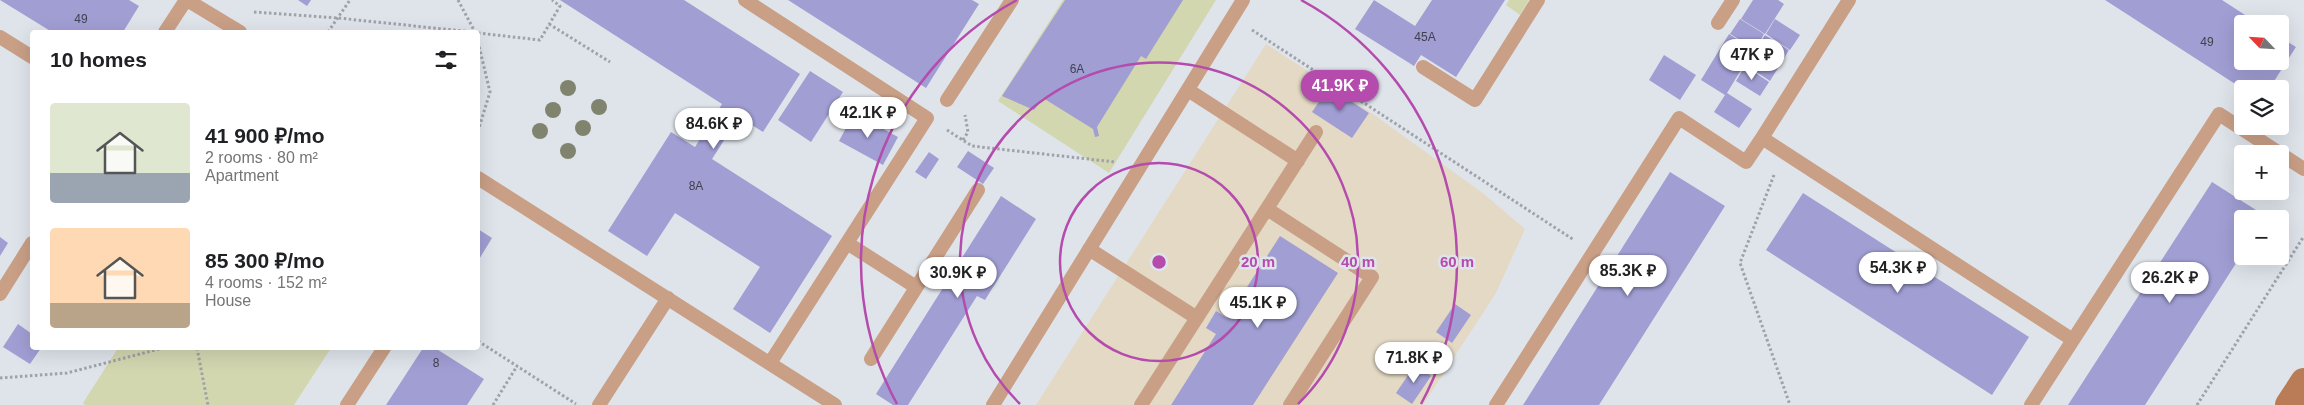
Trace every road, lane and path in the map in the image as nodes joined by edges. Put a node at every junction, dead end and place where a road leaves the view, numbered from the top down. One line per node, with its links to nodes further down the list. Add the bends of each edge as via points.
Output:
1 (186, 0): 16 (lane); 17 (lane)
2 (350, 0): 13 (path)
3 (458, 0): 20 (path)
4 (552, 0): 15 (path, via 560,6)
5 (745, 0): 29 (lane)
6 (1012, 0): 28 (lane)
7 (1243, 0): 12 (lane)
8 (1538, 0): 26 (lane, via 1476,100)
9 (1732, 0): 14 (lane)
10 (1849, 0): 32 (lane)
11 (250, 12): 13 (path)
12 (1233, 17): 27 (lane); 44 (path)
13 (338, 18): 18 (path); 19 (path)
14 (1718, 23)
15 (549, 24): 21 (path, via 540,40); 25 (path)
16 (166, 30)
17 (237, 30)
18 (329, 30)
19 (448, 30)
20 (473, 30)
21 (480, 34)
22 (0, 37): 24 (lane)
23 (480, 50): 30 (path, via 490,92)
24 (30, 56)
25 (610, 62)
26 (1423, 67)
27 (1188, 90): 34 (lane); 36 (lane)
28 (947, 100)
29 (928, 118): 36 (path, via 972,146 1116,162); 41 (lane)
30 (480, 124)
31 (1316, 132): 34 (lane)
32 (1762, 138): 33 (lane); 44 (lane, via 1746,162 1679,118)
33 (1783, 152): 49 (lane); 69 (path, via 1740,263)
34 (1298, 161): 39 (lane)
35 (2304, 169): 49 (lane, via 2219,114)
36 (1135, 175): 43 (lane)
37 (480, 179): 47 (lane)
38 (978, 190): 45 (lane)
39 (1267, 209): 48 (lane); 67 (lane, via 1372,277)
40 (2304, 236): 71 (path)
41 (847, 243): 45 (lane); 55 (lane)
42 (30, 245): 46 (lane)
43 (1089, 250): 48 (lane); 65 (lane)
44 (1593, 252): 68 (lane)
45 (916, 288): 54 (lane)
46 (0, 294)
47 (668, 298): 55 (lane); 63 (lane)
48 (1197, 318): 66 (lane)
49 (2073, 340): 70 (lane)
50 (480, 342): 56 (path)
51 (155, 350): 57 (path, via 67,373)
52 (197, 350): 59 (path)
53 (383, 350): 60 (lane)
54 (871, 359)
55 (770, 363): 64 (lane)
56 (517, 366): 61 (path); 62 (path)
57 (0, 378)
58 (2304, 382): 72 (street)
59 (208, 405)
60 (347, 405)
61 (493, 405)
62 (578, 405)
63 (599, 405)
64 (835, 405)
65 (993, 405)
66 (1141, 405)
67 (1290, 405)
68 (1496, 405)
69 (1790, 405)
70 (2031, 405)
71 (2197, 405)
72 (2289, 405)

